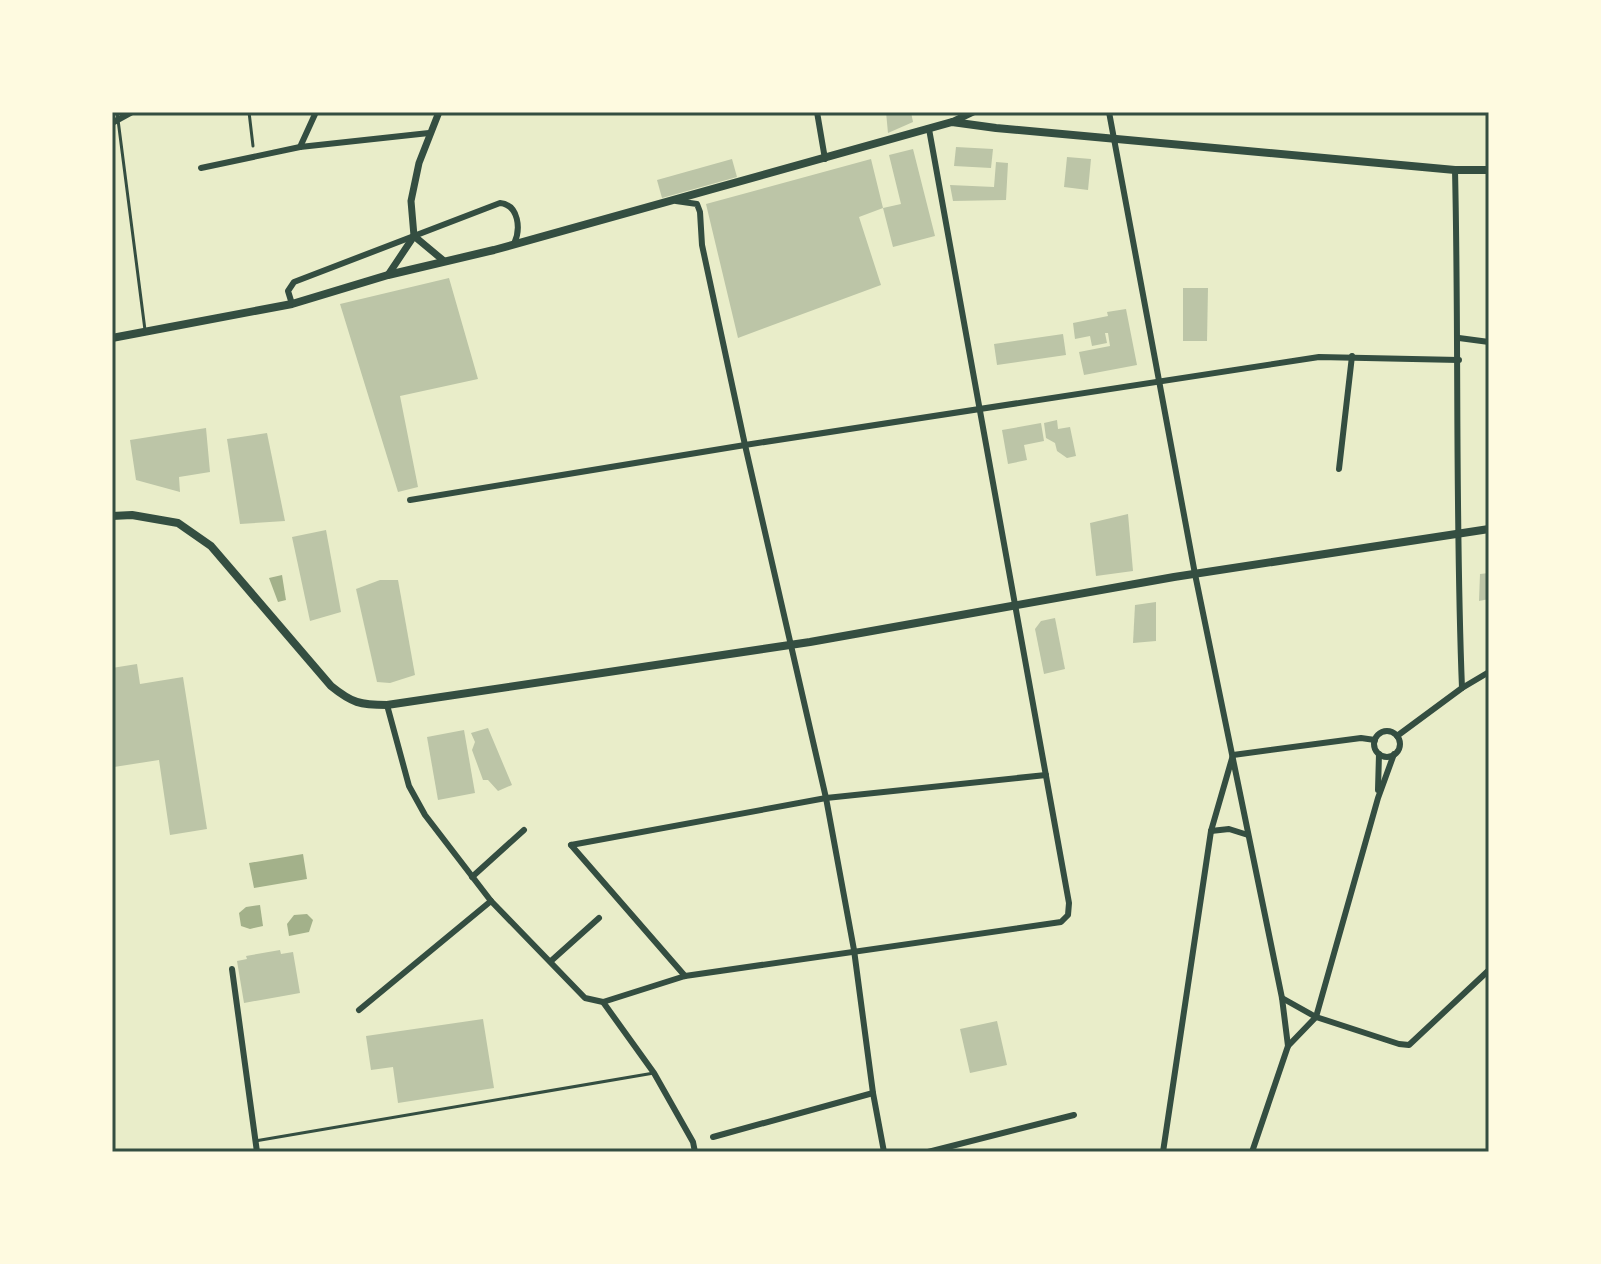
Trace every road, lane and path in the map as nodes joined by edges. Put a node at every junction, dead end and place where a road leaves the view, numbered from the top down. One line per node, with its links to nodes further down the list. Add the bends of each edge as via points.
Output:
1 (117, 112): 9 (lane)
2 (132, 112): 9 (street)
3 (249, 112): 15 (path)
4 (316, 112): 14 (street)
5 (439, 112): 12 (street)
6 (817, 112): 16 (street)
7 (973, 112): 10 (street)
8 (1109, 112): 13 (street)
9 (115, 122): 26 (lane)
10 (952, 122): 11 (main road); 13 (main road)
11 (929, 129): 16 (main road); 33 (street)
12 (429, 133): 14 (street); 21 (street, via 411,201)
13 (1114, 139): 18 (main road); 32 (street)
14 (300, 147): 15 (street)
15 (255, 158): 17 (street)
16 (825, 159): 20 (main road)
17 (201, 168)
18 (1455, 170): 19 (main road); 28 (street)
19 (1489, 170)
20 (674, 201): 22 (main road); 34 (street, via 697,204 700,212 702,245)
21 (414, 236): 22 (street, via 500,203 513,209 518,228); 23 (street); 24 (street); 25 (street, via 294,282 288,291)
22 (514, 244): 23 (main road)
23 (444, 261): 24 (main road)
24 (388, 275): 25 (main road)
25 (292, 304): 26 (main road)
26 (145, 332): 27 (main road)
27 (112, 338)
28 (1459, 338): 29 (street); 31 (street)
29 (1489, 342)
30 (1352, 356): 31 (street); 32 (street); 35 (street)
31 (1459, 360): 39 (street)
32 (1160, 381): 33 (street); 40 (street)
33 (978, 408): 34 (street); 41 (street)
34 (745, 445): 36 (street); 42 (street)
35 (1339, 469)
36 (410, 500)
37 (112, 516): 45 (main road, via 178,523 211,546 331,686 361,705)
38 (1489, 529): 39 (main road)
39 (1456, 534): 40 (main road); 44 (street)
40 (1195, 574): 41 (main road); 50 (street)
41 (1016, 606): 42 (main road); 51 (street)
42 (792, 644): 45 (main road); 52 (street)
43 (1489, 672): 44 (street)
44 (1462, 688): 46 (street)
45 (387, 705): 57 (street, via 409,786)
46 (1397, 736): 47 (street, via 1387,731); 49 (street)
47 (1375, 740): 48 (street); 50 (street)
48 (1379, 754): 49 (street); 53 (street)
49 (1394, 754): 53 (street)
50 (1233, 755): 55 (street); 56 (street)
51 (1046, 775): 52 (street); 60 (street, via 1069,903 1061,922)
52 (826, 798): 60 (street); 64 (street, via 571,845)
53 (1378, 798): 68 (street)
54 (524, 830): 57 (street)
55 (1211, 831): 56 (street); 79 (street)
56 (1248, 835): 65 (street)
57 (472, 877): 58 (street)
58 (491, 901): 61 (street); 67 (street)
59 (599, 918): 61 (street)
60 (854, 950): 64 (street); 71 (street)
61 (551, 961): 66 (street, via 585,998)
62 (232, 969): 74 (street)
63 (1489, 970): 68 (street, via 1409,1045)
64 (685, 976): 66 (street)
65 (1282, 998): 68 (street); 69 (street)
66 (603, 1002): 70 (street)
67 (359, 1010)
68 (1316, 1017): 69 (street)
69 (1288, 1046): 80 (street)
70 (654, 1073): 74 (lane); 76 (street)
71 (873, 1093): 73 (street); 77 (street)
72 (1074, 1115): 78 (street)
73 (713, 1137)
74 (255, 1141): 75 (street)
75 (257, 1152)
76 (695, 1152)
77 (884, 1152)
78 (928, 1152)
79 (1163, 1152)
80 (1252, 1152)

